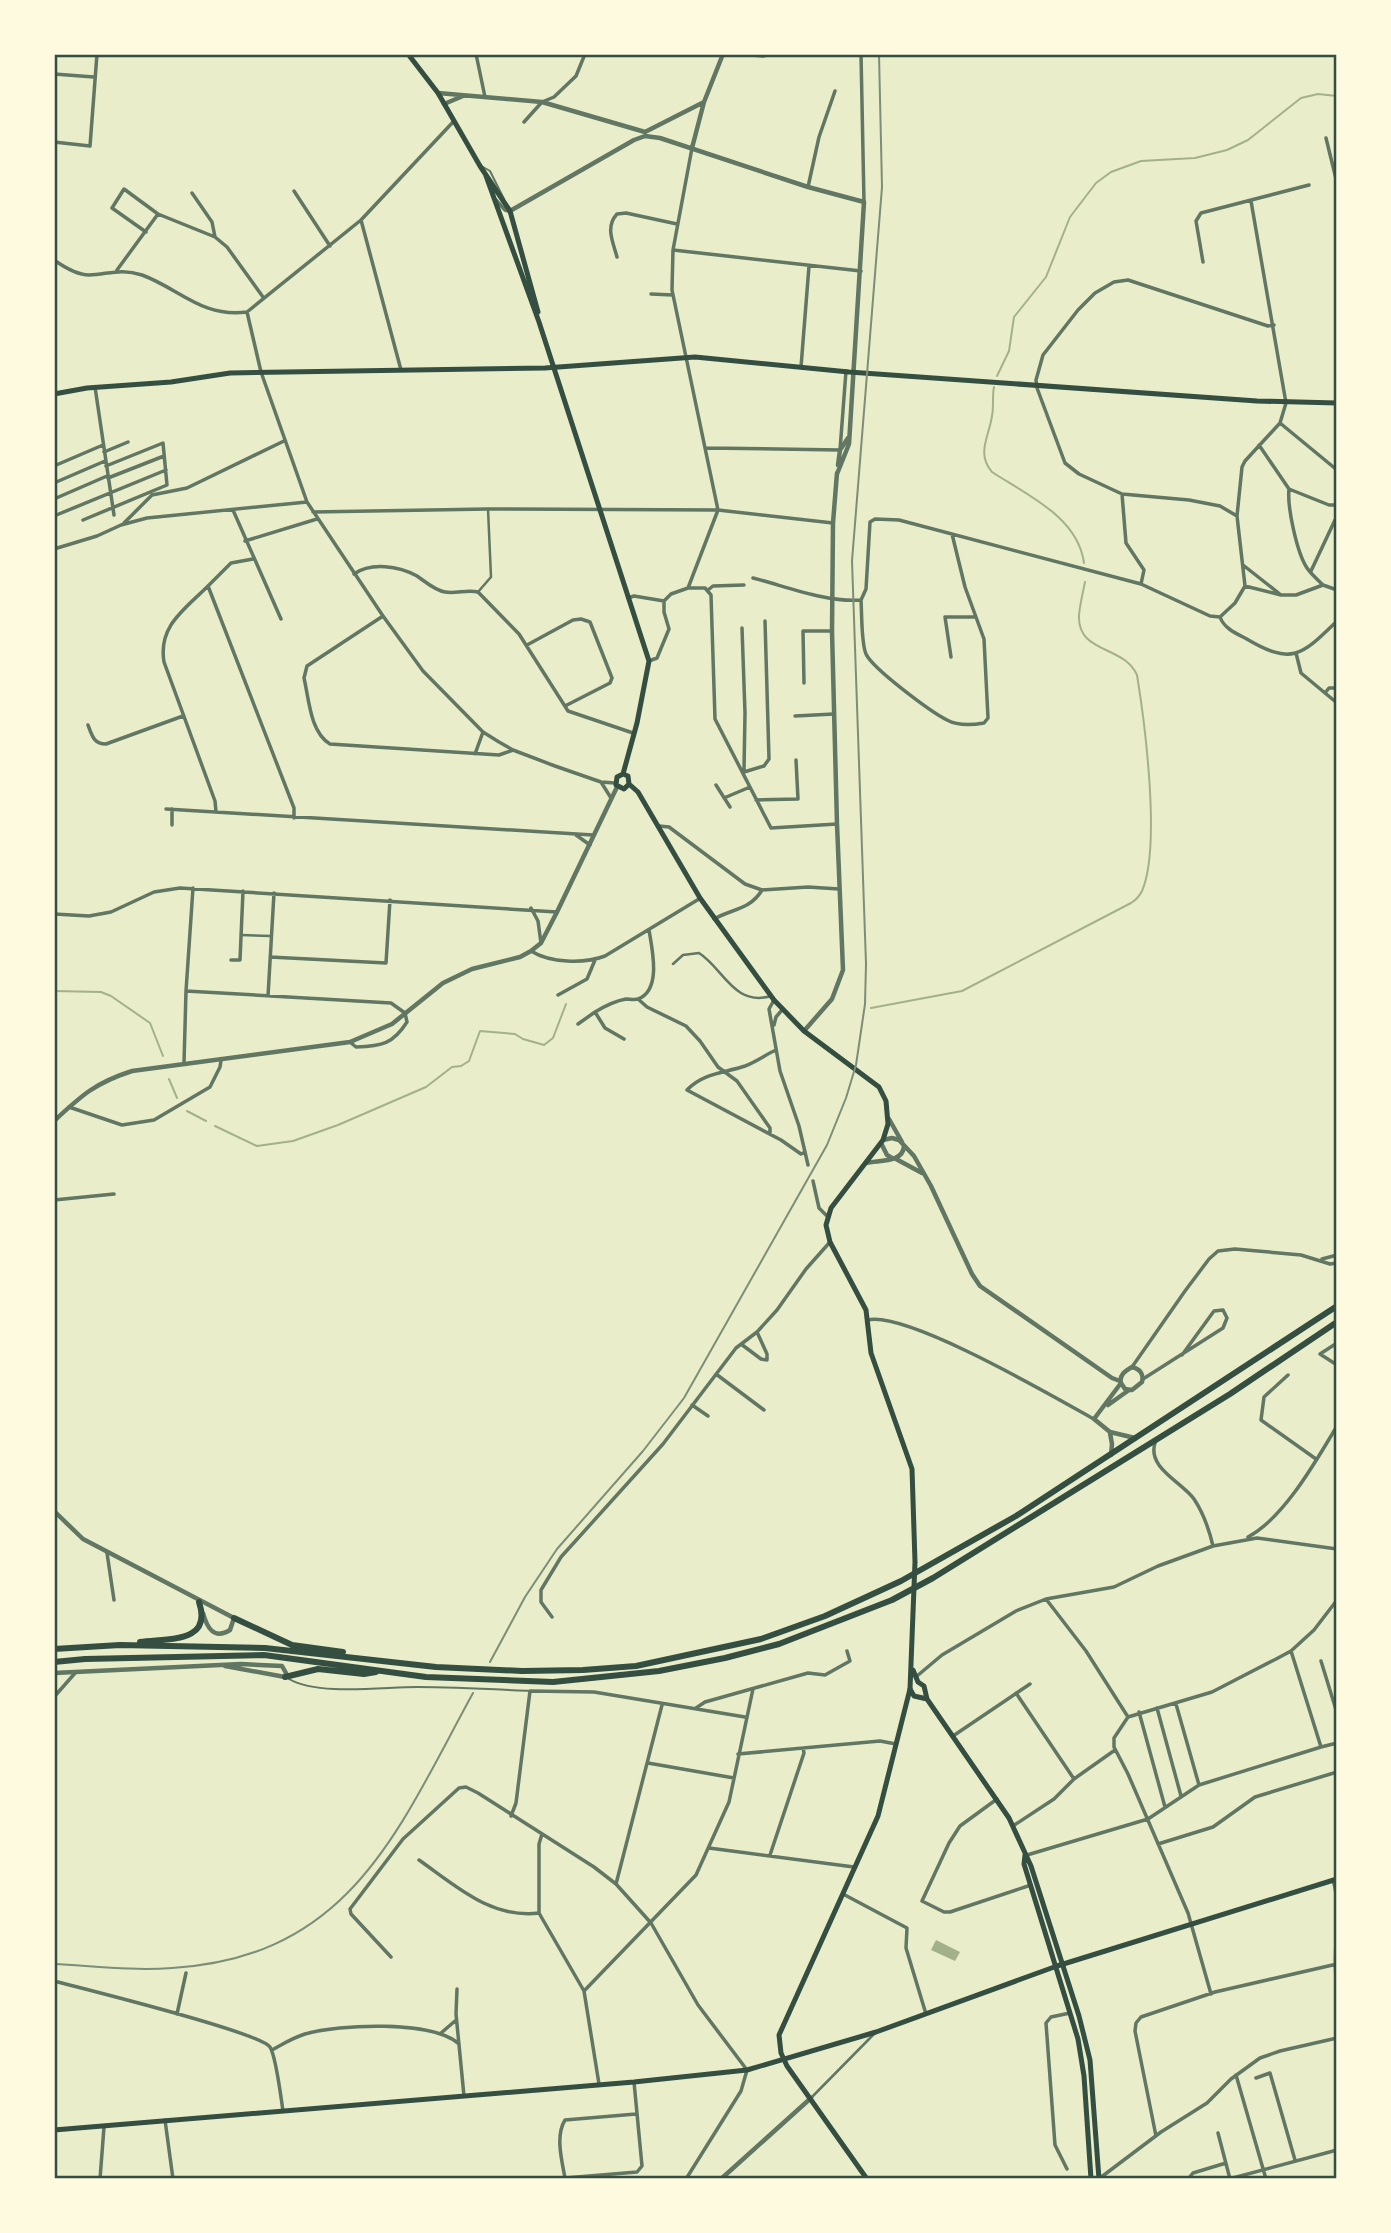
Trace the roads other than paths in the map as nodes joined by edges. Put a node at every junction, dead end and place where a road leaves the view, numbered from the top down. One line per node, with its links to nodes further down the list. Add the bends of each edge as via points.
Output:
1 (97, 54): 11 (street)
2 (408, 54): 13 (main road)
3 (476, 54): 15 (street)
4 (585, 54): 16 (street, via 576,76)
5 (740, 54): 9 (street)
6 (771, 54): 9 (street)
7 (861, 54): 38 (street)
8 (722, 55): 17 (street)
9 (764, 55)
10 (54, 74): 11 (street)
11 (94, 78): 27 (street, via 90,146)
12 (835, 90): 33 (street, via 818,137)
13 (438, 93): 14 (street); 18 (main road)
14 (463, 96): 15 (street); 18 (street)
15 (485, 97): 16 (street)
16 (542, 102): 20 (street); 22 (street)
17 (704, 102): 21 (street); 28 (street)
18 (444, 104): 19 (main road)
19 (454, 121): 29 (main road); 42 (street)
20 (524, 122)
21 (659, 127): 23 (street); 24 (street)
22 (632, 130): 23 (street); 26 (street)
23 (645, 134): 24 (street); 26 (street)
24 (660, 138): 28 (street)
25 (1326, 138): 31 (street)
26 (634, 140): 40 (street)
27 (54, 142)
28 (692, 148): 33 (street); 43 (street)
29 (480, 166): 30 (main road); 39 (lane, via 490,171)
30 (486, 176): 36 (main road); 39 (main road)
31 (1337, 184)
32 (1308, 185): 37 (street)
33 (808, 187): 38 (street)
34 (293, 191): 46 (street)
35 (192, 193): 45 (street, via 212,222)
36 (493, 195): 40 (street); 58 (main road)
37 (1251, 201): 50 (street, via 1198,216); 59 (street)
38 (864, 202): 53 (street)
39 (505, 204): 40 (main road)
40 (510, 211): 58 (main road)
41 (158, 214): 44 (street); 44 (street, via 124,189 113,208); 45 (street)
42 (361, 220): 46 (street); 63 (street)
43 (677, 224): 47 (street); 48 (street, via 617,214 610,223)
44 (146, 232): 52 (street)
45 (215, 237): 56 (street)
46 (330, 246): 56 (street)
47 (673, 250): 51 (street); 55 (street)
48 (617, 257)
49 (54, 260): 52 (street, via 87,275)
50 (1203, 262)
51 (809, 266): 53 (street); 61 (street)
52 (117, 270): 57 (street, via 142,275 210,310)
53 (861, 271): 72 (street)
54 (651, 295): 55 (street)
55 (673, 295): 60 (street)
56 (263, 297): 57 (street)
57 (247, 312): 65 (street)
58 (539, 322): 62 (main road)
59 (1274, 325): 66 (street, via 1128,280 1114,282 1086,301 1054,340); 69 (street)
60 (687, 358): 61 (main road); 62 (main road); 77 (street)
61 (801, 367): 64 (main road)
62 (552, 368): 63 (main road); 97 (main road)
63 (401, 370): 65 (main road)
64 (848, 371): 66 (main road); 78 (street)
65 (261, 372): 67 (main road); 73 (street)
66 (1033, 384): 69 (main road); 90 (street, via 1065,463)
67 (95, 387): 68 (main road); 76 (street)
68 (54, 394)
69 (1286, 402): 70 (main road); 71 (street)
70 (1337, 402)
71 (1280, 423): 75 (street); 84 (street)
72 (849, 437): 78 (street); 85 (street)
73 (284, 441): 92 (street); 94 (street, via 187,488 152,495)
74 (128, 442): 79 (street)
75 (1259, 444): 88 (street); 103 (street, via 1242,467)
76 (103, 445): 79 (street); 82 (street)
77 (705, 449): 78 (street); 99 (street)
78 (840, 450): 85 (street)
79 (104, 452): 81 (street)
80 (164, 456): 81 (street, via 163,443); 83 (street); 86 (street)
81 (106, 463): 86 (street); 87 (street)
82 (54, 466)
83 (166, 470): 89 (street); 95 (street, via 167,485)
84 (1337, 470)
85 (837, 474): 108 (street)
86 (108, 477): 89 (street); 91 (street)
87 (54, 483)
88 (1289, 489): 93 (street); 115 (street, via 1290,516)
89 (110, 493): 95 (street); 102 (street)
90 (1122, 494): 103 (street, via 1189,500 1220,506); 118 (street, via 1126,543 1143,570)
91 (54, 499)
92 (307, 502): 98 (street); 100 (street)
93 (1337, 505)
94 (141, 506): 104 (street, via 140,514); 109 (street)
95 (113, 508): 101 (street); 106 (street)
96 (488, 509): 97 (street); 100 (street); 126 (street, via 491,577)
97 (599, 509): 99 (street); 128 (main road)
98 (233, 510): 104 (street); 111 (street)
99 (718, 510): 108 (street); 123 (street)
100 (313, 512): 105 (street)
101 (114, 515)
102 (54, 516)
103 (1237, 516): 114 (street)
104 (147, 518): 109 (street)
105 (317, 519): 111 (street); 116 (street)
106 (83, 520)
107 (1335, 520): 115 (street)
108 (833, 523): 129 (street)
109 (121, 525): 112 (street)
110 (952, 534): 118 (street); 130 (street, via 899,520 870,522 866,589); 133 (street)
111 (246, 541): 113 (street)
112 (54, 549)
113 (253, 559): 120 (street, via 231,563); 135 (street)
114 (1243, 565): 121 (street); 127 (street)
115 (1311, 571): 122 (street)
116 (354, 574): 126 (street, via 387,567 408,572 442,592); 132 (street)
117 (753, 578): 129 (street)
118 (1141, 584): 134 (street)
119 (744, 585): 124 (street)
120 (208, 586): 150 (street, via 170,624 163,640 164,662); 172 (street, via 294,808)
121 (1245, 586): 127 (street); 134 (street)
122 (1322, 586): 125 (street); 127 (street)
123 (688, 588): 124 (street); 131 (street)
124 (708, 590): 158 (street, via 715,719)
125 (1337, 590)
126 (478, 592): 140 (street)
127 (1281, 595)
128 (628, 598): 131 (street); 143 (main road)
129 (832, 598): 130 (street); 139 (street)
130 (861, 600): 133 (street, via 866,653 873,664 948,721 971,725 988,718 984,639)
131 (664, 601): 143 (street, via 668,629 657,658)
132 (383, 616): 153 (street, via 423,671); 156 (street, via 304,671 318,733 330,744)
133 (975, 617): 142 (street, via 945,617)
134 (1220, 617): 141 (street, via 1223,625 1274,653)
135 (281, 619)
136 (765, 621): 158 (street, via 769,759 764,766)
137 (1337, 621): 141 (street, via 1308,649)
138 (742, 628): 158 (street)
139 (832, 631): 144 (street, via 803,631); 149 (street)
140 (527, 645): 148 (street); 148 (street, via 573,620 590,622 612,678)
141 (1296, 653): 146 (street, via 1301,673)
142 (951, 657)
143 (649, 661): 154 (main road)
144 (804, 684)
145 (1337, 688): 146 (street)
146 (1325, 693): 147 (street)
147 (1337, 703)
148 (564, 707): 154 (street)
149 (834, 714): 151 (street); 173 (street)
150 (183, 716): 152 (street, via 106,744 94,740); 171 (street)
151 (795, 716)
152 (88, 726)
153 (483, 732): 155 (street); 156 (street)
154 (635, 733): 159 (main road)
155 (513, 750): 156 (street, via 499,755); 160 (street)
156 (475, 754)
157 (796, 761): 166 (street, via 798,799)
158 (744, 772): 164 (street)
159 (623, 774): 161 (main road); 162 (main road)
160 (601, 782): 162 (street); 167 (street)
161 (629, 784): 162 (main road, via 624,789); 175 (main road)
162 (616, 785): 167 (street)
163 (716, 785): 165 (street)
164 (750, 787): 165 (street); 166 (street)
165 (724, 798): 168 (street)
166 (757, 800): 173 (street, via 771,828)
167 (612, 801): 177 (street)
168 (730, 807)
169 (166, 809): 170 (street)
170 (172, 809): 171 (street); 174 (street)
171 (216, 813): 172 (street)
172 (293, 818): 176 (street)
173 (837, 824): 180 (street)
174 (172, 825)
175 (657, 826): 181 (street, via 668,827 745,884); 184 (main road)
176 (575, 834): 177 (street); 178 (street)
177 (596, 835): 178 (street)
178 (590, 846): 187 (street)
179 (193, 888): 182 (street); 188 (street, via 154,892 111,912); 199 (street)
180 (839, 889): 181 (street); 209 (street, via 843,970 832,999)
181 (762, 890): 189 (street, via 751,904)
182 (243, 891): 183 (street); 191 (street)
183 (274, 893): 185 (street); 192 (street)
184 (700, 898): 189 (main road); 190 (street)
185 (390, 900): 186 (street); 195 (street, via 386,963)
186 (531, 908): 187 (street); 193 (street)
187 (557, 912): 193 (street)
188 (54, 914)
189 (714, 919): 202 (main road)
190 (649, 930): 197 (street); 203 (street, via 653,971 647,991)
191 (241, 935): 192 (street); 196 (street, via 240,960)
192 (271, 936): 195 (street)
193 (541, 943): 194 (street)
194 (531, 951): 197 (street, via 544,959); 206 (street, via 443,983)
195 (270, 957): 201 (street)
196 (231, 960)
197 (594, 960): 200 (street, via 587,979)
198 (673, 964): 202 (street, via 683,955 699,953 735,989)
199 (186, 991): 201 (street); 214 (street)
200 (558, 995)
201 (268, 996): 206 (street, via 391,1003)
202 (772, 998): 204 (main road); 208 (street)
203 (638, 999): 205 (street, via 624,999); 215 (street, via 686,1026)
204 (782, 1010): 208 (street); 209 (main road)
205 (595, 1012): 207 (street); 210 (street, via 604,1028)
206 (405, 1013): 211 (street, via 392,1024); 211 (street, via 407,1022 389,1042 356,1047)
207 (578, 1024)
208 (773, 1027): 212 (street)
209 (804, 1031): 217 (main road, via 878,1087)
210 (624, 1039)
211 (350, 1042): 213 (street)
212 (776, 1050): 215 (street, via 743,1067); 222 (street)
213 (221, 1059): 214 (street); 216 (street, via 210,1087 154,1120 122,1125)
214 (184, 1063): 216 (street, via 106,1079)
215 (723, 1070): 219 (street, via 737,1081); 219 (street, via 687,1090)
216 (69, 1107): 218 (street)
217 (888, 1119): 220 (main road); 221 (street)
218 (54, 1121)
219 (770, 1134): 222 (street, via 801,1154)
220 (882, 1141): 221 (street, via 894,1138); 223 (street, via 887,1155); 224 (main road)
221 (903, 1144): 223 (street, via 902,1154); 226 (street)
222 (805, 1152): 225 (street)
223 (894, 1158): 224 (street); 226 (street)
224 (863, 1164): 230 (main road)
225 (808, 1165)
226 (923, 1173): 247 (street, via 980,1286)
227 (813, 1181): 230 (street, via 819,1208)
228 (114, 1194): 229 (street)
229 (54, 1200)
230 (827, 1216): 231 (main road)
231 (830, 1242): 236 (main road); 238 (street)
232 (1337, 1255): 233 (street)
233 (1320, 1259): 234 (street); 243 (street, via 1235,1250 1214,1253)
234 (1337, 1263)
235 (1337, 1306): 256 (highway)
236 (869, 1320): 253 (street, via 884,1320 952,1343); 285 (main road, via 871,1353 913,1478)
237 (1337, 1322): 257 (highway)
238 (757, 1332): 240 (street); 240 (street, via 766,1360)
239 (1337, 1343): 242 (street, via 1320,1354)
240 (741, 1344): 244 (street)
241 (1182, 1355): 241 (street, via 1223,1328 1227,1318 1223,1310 1214,1311); 246 (street)
242 (1337, 1365)
243 (1132, 1367): 246 (street); 247 (street, via 1121,1375)
244 (716, 1374): 249 (street); 251 (street)
245 (1288, 1375): 259 (street, via 1264,1397 1261,1420)
246 (1143, 1379): 248 (street)
247 (1120, 1382): 248 (street); 250 (street)
248 (1129, 1390): 250 (street)
249 (692, 1405): 252 (street); 271 (street, via 545,1581 541,1602)
250 (1104, 1407): 253 (street)
251 (764, 1410)
252 (708, 1416)
253 (1094, 1419): 255 (street)
254 (1337, 1426): 259 (street)
255 (1110, 1432): 256 (street); 258 (street)
256 (1136, 1437): 258 (highway)
257 (1156, 1441): 264 (street, via 1155,1458 1193,1498); 282 (highway, via 933,1578 779,1644 659,1671 553,1682)
258 (1111, 1455): 277 (highway, via 925,1568 825,1616 761,1639 636,1666 583,1670 436,1667)
259 (1316, 1459): 261 (street)
260 (54, 1511): 266 (street, via 83,1539)
261 (1263, 1528): 262 (street); 263 (street)
262 (1246, 1538): 263 (street); 264 (street)
263 (1269, 1539): 265 (street)
264 (1213, 1546): 267 (street, via 1114,1587)
265 (1337, 1549)
266 (107, 1553): 268 (street); 270 (street)
267 (1046, 1599): 285 (street, via 966,1639 922,1670); 302 (street)
268 (114, 1600)
269 (1337, 1600): 276 (street)
270 (201, 1606): 272 (street); 272 (street, via 214,1633 226,1633); 273 (highway, via 201,1624 186,1637)
271 (552, 1617)
272 (234, 1619): 277 (highway, via 292,1645)
273 (120, 1645): 274 (highway); 277 (highway, via 265,1648)
274 (54, 1649)
275 (847, 1651): 287 (street, via 849,1661 825,1675 808,1673)
276 (1291, 1651): 296 (street, via 1212,1692); 306 (street)
277 (368, 1659)
278 (1321, 1661): 300 (street)
279 (54, 1662): 282 (highway, via 264,1655)
280 (225, 1666): 281 (street); 284 (street); 284 (street, via 282,1667)
281 (77, 1670): 283 (street); 291 (street)
282 (385, 1671): 284 (highway, via 365,1674 318,1669)
283 (54, 1673)
284 (285, 1677): 289 (lane, via 304,1685 346,1689)
285 (914, 1681): 288 (main road); 292 (main road); 293 (main road)
286 (1030, 1684): 290 (street)
287 (753, 1689): 297 (street); 301 (street)
288 (925, 1690): 292 (main road); 294 (main road)
289 (530, 1691): 295 (street, via 594,1692); 318 (street)
290 (1016, 1693): 303 (street); 313 (street)
291 (54, 1697)
292 (917, 1697): 293 (main road); 294 (main road)
293 (907, 1699): 305 (main road)
294 (927, 1699): 303 (main road)
295 (662, 1704): 297 (street); 310 (street)
296 (1176, 1704): 298 (street); 314 (street)
297 (696, 1708): 301 (street)
298 (1157, 1708): 299 (street); 315 (street)
299 (1139, 1712): 302 (street); 317 (street)
300 (1337, 1713)
301 (745, 1717): 309 (street)
302 (1128, 1717): 308 (street, via 1114,1740)
303 (953, 1736): 316 (main road)
304 (1337, 1743): 306 (street)
305 (895, 1744): 307 (street, via 880,1741); 327 (main road, via 878,1816)
306 (1321, 1747): 314 (street)
307 (803, 1748): 309 (street); 324 (street)
308 (1116, 1750): 313 (street); 319 (street)
309 (738, 1754): 312 (street)
310 (648, 1763): 312 (street); 329 (street)
311 (1337, 1772): 322 (street, via 1255,1797 1218,1825)
312 (734, 1778): 323 (street)
313 (1074, 1779): 320 (street, via 1054,1799)
314 (1199, 1786): 315 (street)
315 (1181, 1796): 317 (street)
316 (996, 1799): 320 (main road); 330 (street, via 960,1826 922,1900 950,1912)
317 (1165, 1807): 319 (street)
318 (511, 1816): 321 (street); 335 (street, via 478,1793 459,1788 403,1839 350,1909)
319 (1148, 1819): 322 (street); 325 (street)
320 (1013, 1826): 325 (main road)
321 (542, 1834): 329 (street); 332 (street)
322 (1158, 1844): 334 (street)
323 (709, 1848): 324 (street); 333 (street, via 696,1875)
324 (770, 1855): 327 (street)
325 (1025, 1855): 330 (main road); 337 (main road)
326 (419, 1860): 332 (street, via 484,1905 517,1914)
327 (854, 1867): 331 (main road)
328 (1335, 1879): 334 (main road); 336 (street)
329 (616, 1884): 333 (street)
330 (1031, 1885): 337 (main road)
331 (843, 1894): 346 (street, via 907,1928 906,1948); 353 (main road, via 779,2035)
332 (539, 1913): 342 (street)
333 (651, 1923): 342 (street); 354 (street, via 698,2004)
334 (1191, 1924): 337 (main road); 343 (street)
335 (391, 1957)
336 (1337, 1964): 340 (street); 343 (street)
337 (1060, 1966): 344 (main road); 346 (main road); 380 (main road, via 1090,2060)
338 (186, 1973): 345 (street)
339 (54, 1981): 345 (street)
340 (1337, 1985)
341 (457, 1989): 347 (street)
342 (584, 1991): 358 (street)
343 (1211, 1994): 367 (street, via 1141,2017 1136,2023)
344 (1071, 2013): 371 (street, via 1051,2017 1046,2023 1056,2152); 379 (main road, via 1084,2076)
345 (177, 2014): 352 (street, via 250,2035)
346 (926, 2014): 348 (main road)
347 (457, 2019): 349 (street); 351 (street)
348 (876, 2032): 353 (main road); 360 (street)
349 (441, 2033): 351 (street); 352 (street, via 392,2026 352,2027 308,2033)
350 (1335, 2037): 355 (street, via 1272,2053)
351 (458, 2044): 359 (street)
352 (272, 2050): 361 (street)
353 (784, 2060): 354 (main road); 360 (main road)
354 (747, 2070): 357 (main road); 376 (street, via 741,2091)
355 (1236, 2075): 367 (street, via 1207,2103); 372 (street)
356 (1256, 2078): 369 (street, via 1270,2073)
357 (634, 2082): 358 (main road); 362 (street)
358 (599, 2085): 359 (main road)
359 (464, 2096): 361 (main road)
360 (810, 2098): 377 (street); 378 (main road)
361 (283, 2111): 363 (main road)
362 (636, 2114): 373 (street, via 565,2120 560,2135); 373 (street, via 642,2166 637,2172)
363 (165, 2120): 364 (main road); 375 (street)
364 (104, 2127): 365 (main road); 374 (street)
365 (54, 2130)
366 (1218, 2133): 370 (street)
367 (1156, 2136): 380 (street)
368 (1337, 2150): 369 (street)
369 (1295, 2160): 372 (street)
370 (1226, 2164): 381 (street, via 1193,2172); 382 (street)
371 (1067, 2169)
372 (1263, 2169): 382 (street); 383 (street)
373 (565, 2178)
374 (100, 2179)
375 (173, 2179)
376 (686, 2179)
377 (721, 2179)
378 (867, 2179)
379 (1091, 2179)
380 (1099, 2179)
381 (1188, 2179)
382 (1230, 2179)
383 (1266, 2179)

